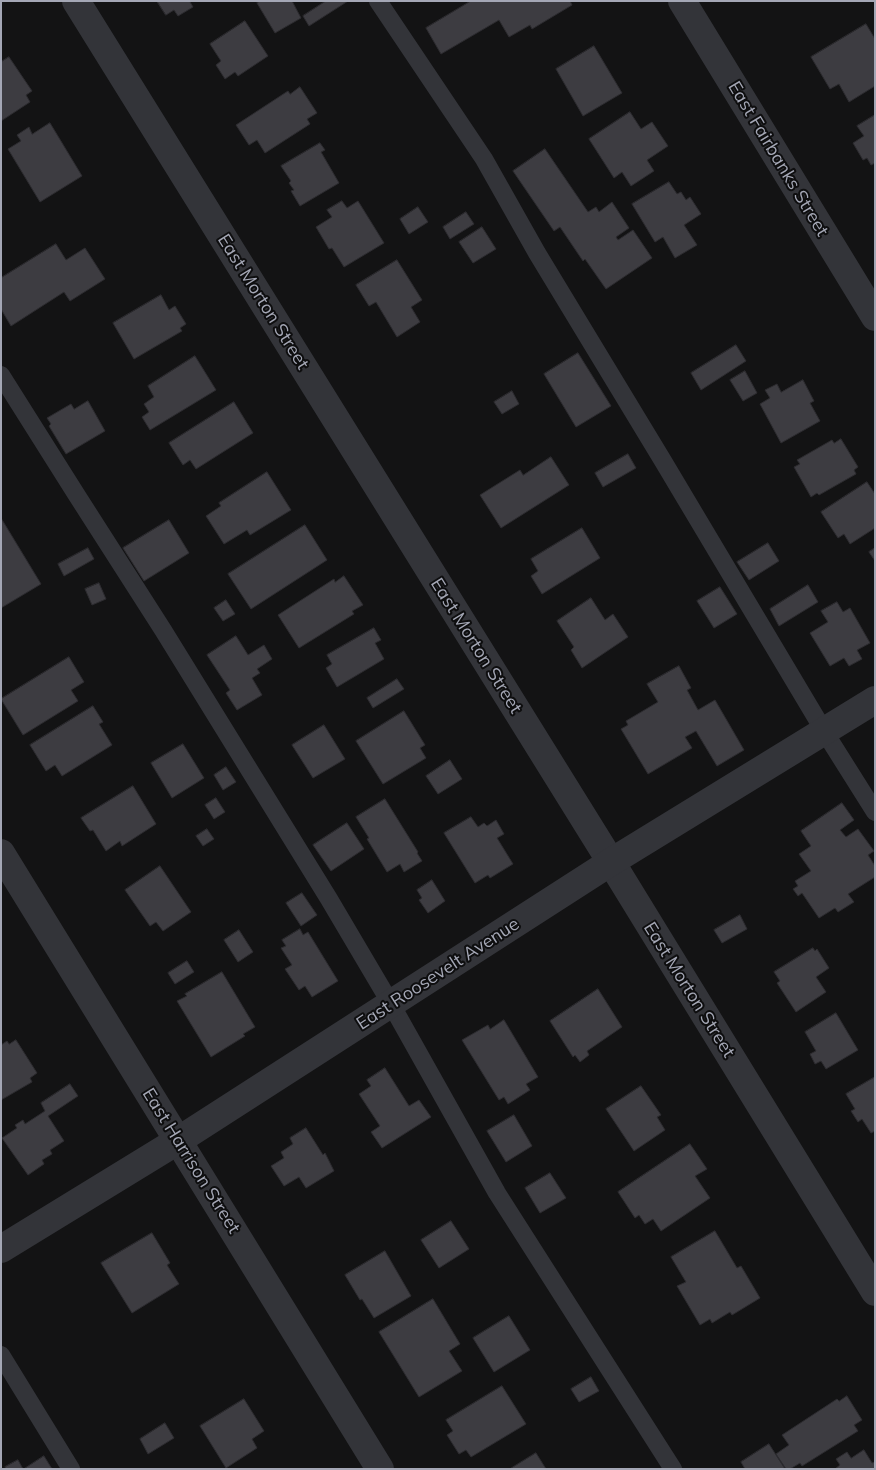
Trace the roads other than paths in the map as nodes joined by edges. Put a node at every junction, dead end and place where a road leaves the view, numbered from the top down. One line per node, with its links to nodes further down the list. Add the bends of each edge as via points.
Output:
1 (76, 1): 10 (street, East Morton Street)
2 (378, 1): 7 (lane, via 484,159)
3 (682, 1): 4 (street, East Fairbanks Street)
4 (875, 317)
5 (1, 375): 11 (lane, via 164,630)
6 (875, 700): 7 (street, East Roosevelt Avenue)
7 (824, 731): 8 (lane); 10 (street, East Roosevelt Avenue)
8 (875, 812)
9 (1, 853): 12 (street, East Harrison Street)
10 (610, 862): 11 (street, East Roosevelt Avenue); 14 (street, East Morton Street)
11 (390, 1004): 12 (street, East Roosevelt Avenue); 18 (lane, via 497,1193)
12 (179, 1140): 13 (street, East Roosevelt Avenue); 17 (street, East Harrison Street)
13 (1, 1249)
14 (875, 1292)
15 (1, 1355): 16 (lane)
16 (71, 1469)
17 (380, 1469)
18 (673, 1469)

